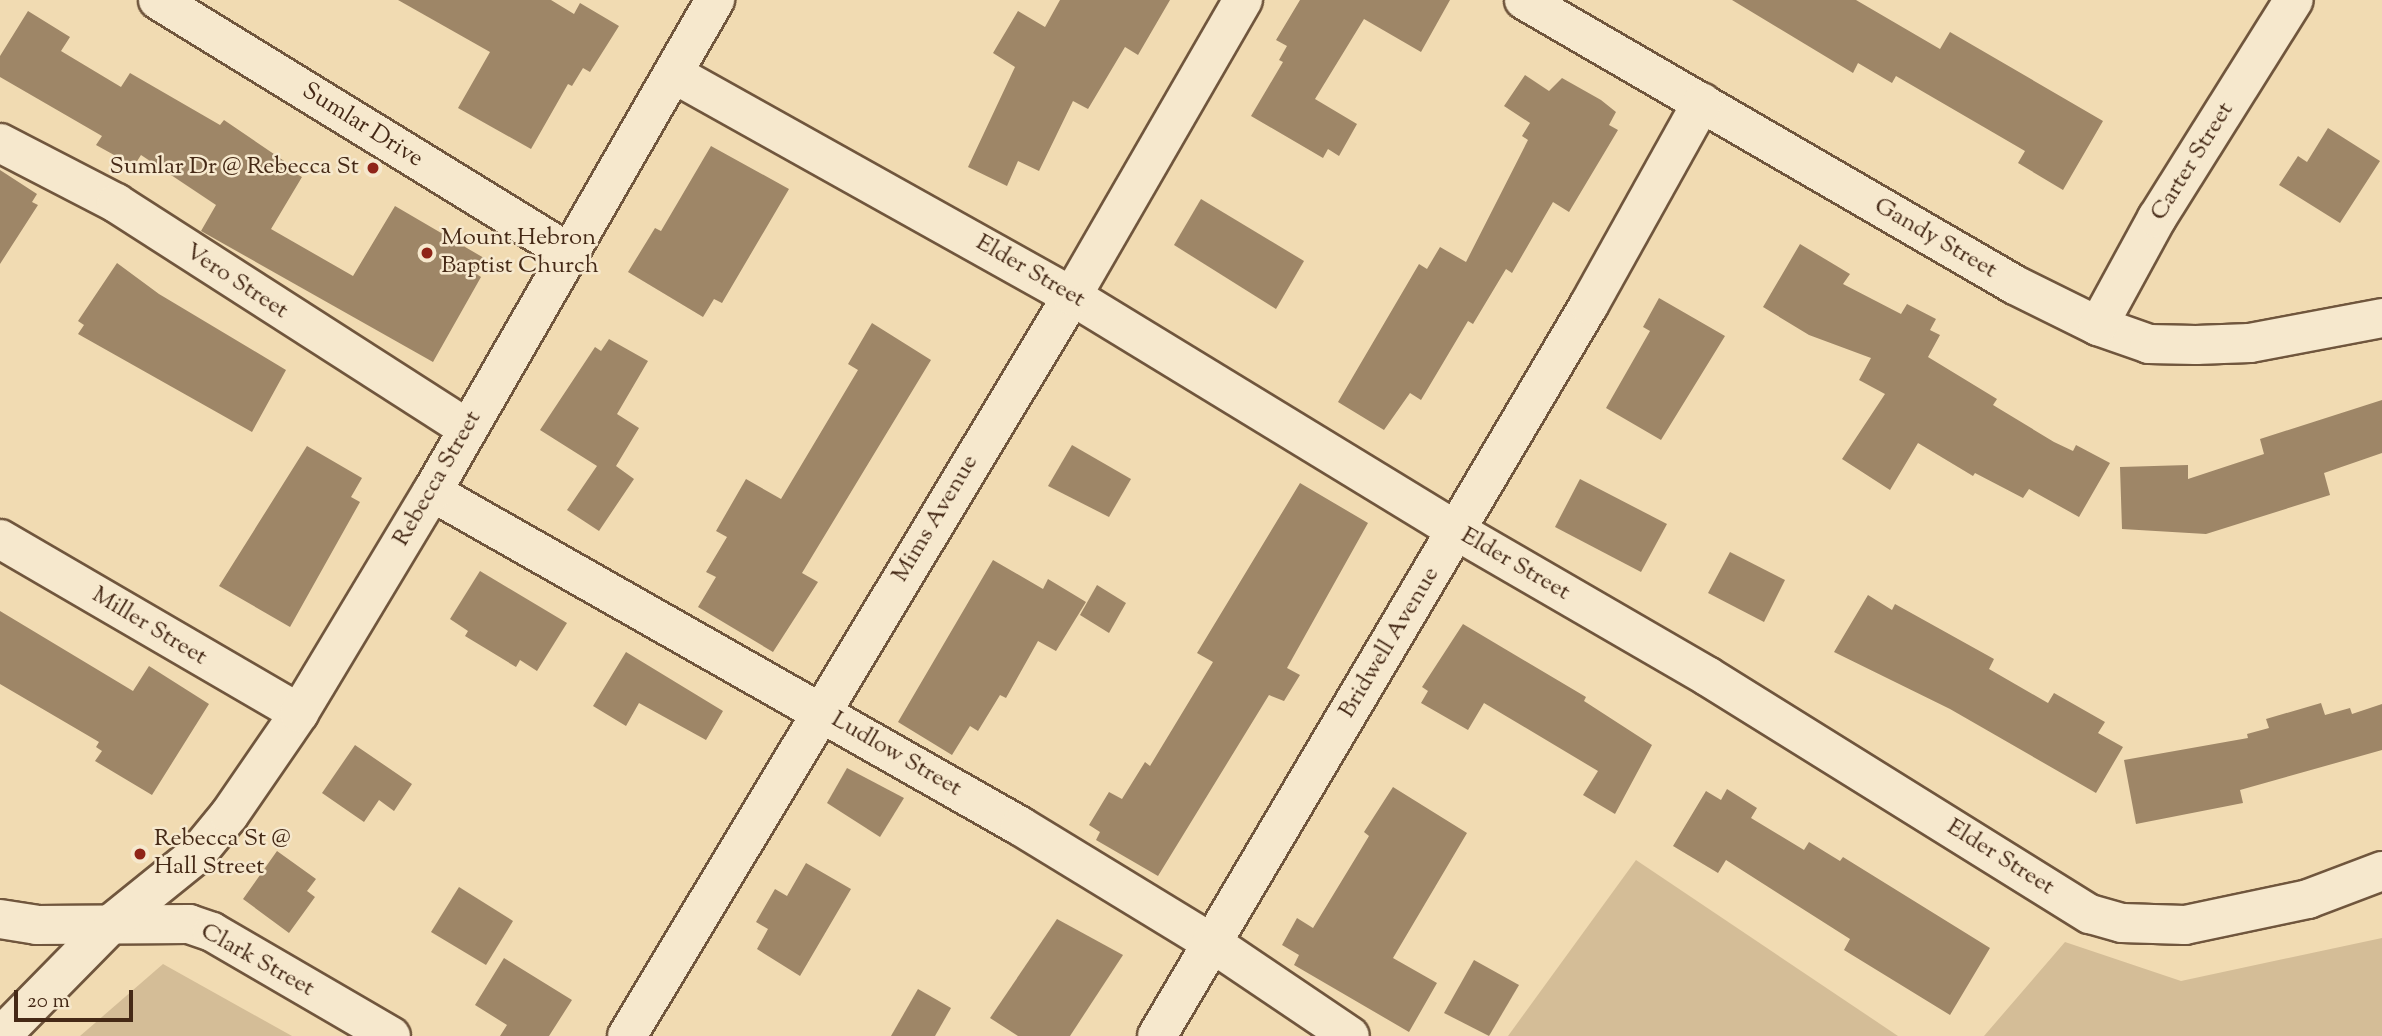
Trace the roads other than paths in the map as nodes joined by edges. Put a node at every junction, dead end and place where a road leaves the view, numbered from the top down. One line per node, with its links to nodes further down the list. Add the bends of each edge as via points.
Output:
1 (158, 0): 9 (street, Sumlar Drive)
2 (715, 0): 6 (street, Rebecca Street)
3 (1243, 0): 10 (street, Mims Avenue)
4 (2294, 0): 12 (street, Carter Street, via 2157,218)
5 (1540, 4): 7 (street, Gandy Street)
6 (674, 74): 9 (street, Rebecca Street); 10 (street, Elder Street)
7 (1702, 102): 12 (street, Gandy Street, via 2015,285); 15 (street, Bridwell Avenue)
8 (0, 143): 13 (street, Vero Street, via 116,204)
9 (567, 252): 13 (street, Rebecca Street)
10 (1072, 296): 15 (street, Elder Street); 17 (street, Mims Avenue)
11 (2382, 318): 12 (street, Gandy Street, via 2250,343 2196,345 2149,344)
12 (2098, 326)
13 (467, 428): 14 (street, Rebecca Street)
14 (432, 492): 17 (street, Ludlow Street); 18 (street, Rebecca Street)
15 (1457, 531): 19 (street, Elder Street, via 1707,676 2090,914 2122,923 2185,925 2308,899); 22 (street, Bridwell Avenue)
16 (0, 539): 18 (street, Miller Street)
17 (823, 712): 22 (street, Ludlow Street); 25 (street, Mims Avenue)
18 (299, 713): 21 (street, Rebecca Street, via 196,855)
19 (2382, 871)
20 (0, 919): 21 (street, Clark Street, via 36,925)
21 (113, 922): 23 (street, Clark Street, via 164,920 212,932); 24 (street, Rebecca Street)
22 (1212, 943): 26 (street, Bridwell Avenue); 27 (street, Ludlow Street)
23 (368, 1031)
24 (1, 1036)
25 (627, 1036)
26 (1157, 1036)
27 (1350, 1036)

